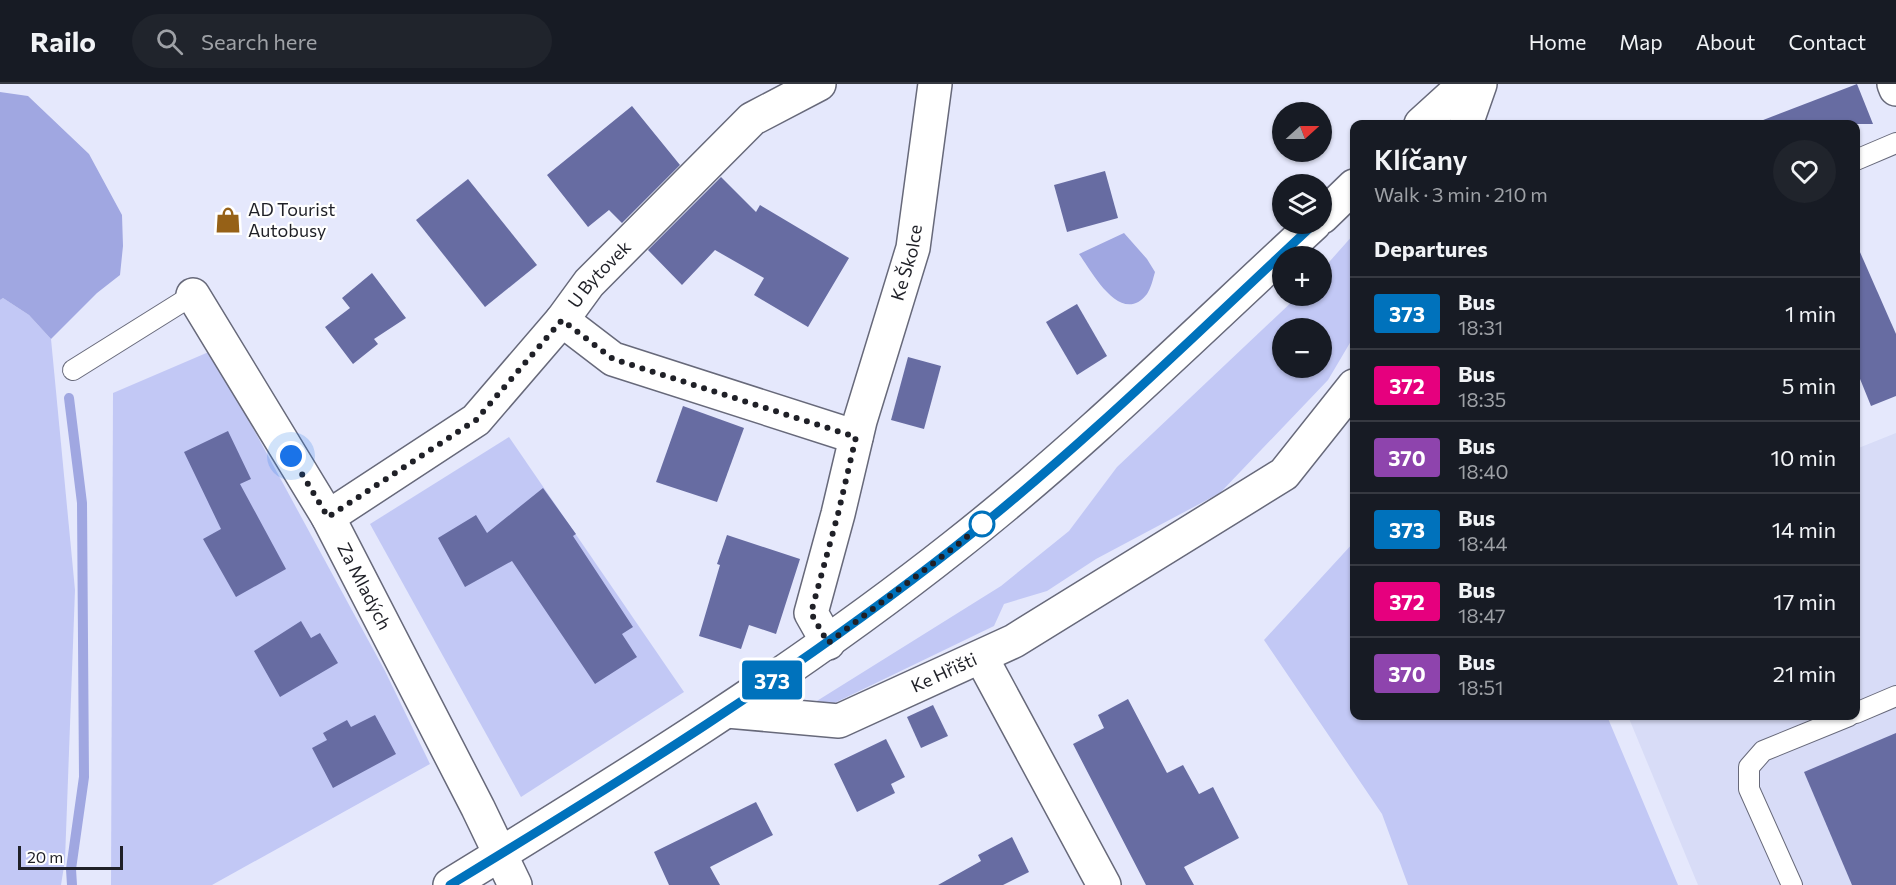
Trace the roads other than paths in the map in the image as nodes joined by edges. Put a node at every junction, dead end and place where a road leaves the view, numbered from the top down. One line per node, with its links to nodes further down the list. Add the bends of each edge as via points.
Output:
1 (819, 84): 15 (street, U Bytovek, via 752,119 589,283)
2 (935, 84): 18 (street, Ke Školce, via 913,248)
3 (1465, 84): 7 (street)
4 (1480, 84): 8 (street)
5 (1894, 84): 6 (street)
6 (1896, 89)
7 (1425, 120)
8 (1467, 120)
9 (1896, 143): 10 (lane)
10 (1860, 158)
11 (1350, 190): 12 (street)
12 (1332, 207)
13 (1303, 234): 20 (street, via 1063,456 956,546)
14 (193, 295): 16 (lane); 19 (street, Za Mladých)
15 (562, 320): 18 (street, via 613,359); 19 (street, U Bytovek, via 476,420)
16 (73, 370)
17 (1350, 391): 21 (street, via 1284,474)
18 (856, 437): 20 (street, Ke Školce, via 811,613)
19 (328, 517): 26 (street, Za Mladých)
20 (828, 643): 23 (street)
21 (981, 657): 23 (street, Ke Hřišti, via 838,721); 29 (street, Ke Hřišti)
22 (1896, 696): 24 (lane)
23 (727, 711): 26 (street)
24 (1860, 711)
25 (1839, 720): 30 (lane, via 1762,751 1749,767 1749,789)
26 (500, 854): 27 (street); 28 (street, Za Mladých)
27 (450, 885)
28 (515, 885)
29 (1104, 885)
30 (1792, 885)

